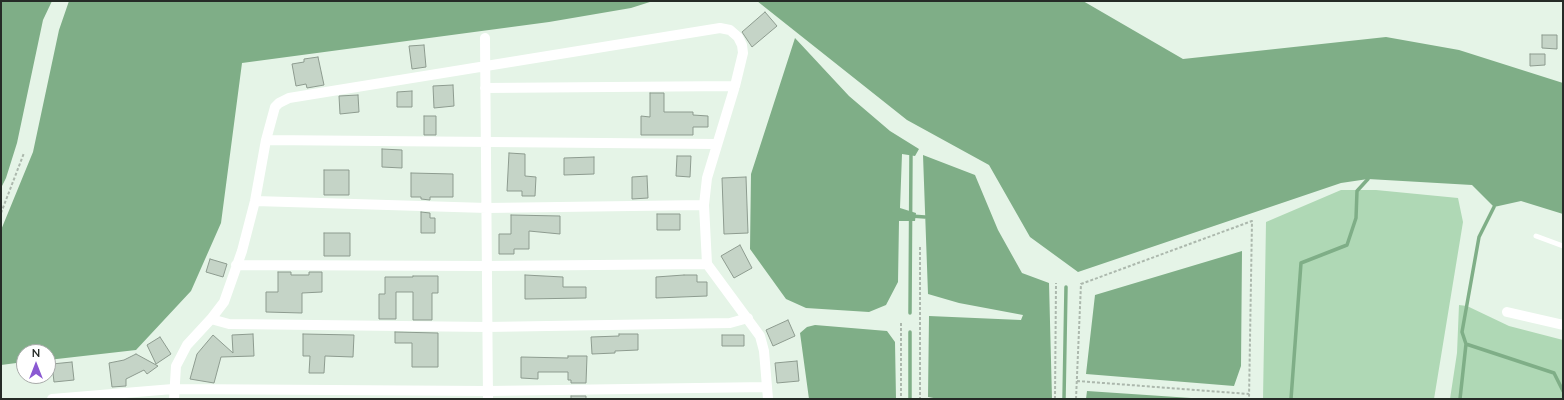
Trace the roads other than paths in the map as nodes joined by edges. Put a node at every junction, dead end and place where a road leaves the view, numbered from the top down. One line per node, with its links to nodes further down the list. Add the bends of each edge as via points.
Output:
1 (485, 38): 2 (street)
2 (485, 66): 3 (street, via 725,28 738,37 743,48); 4 (street); 5 (street, via 289,98 276,107)
3 (736, 86): 4 (street); 7 (street)
4 (485, 88): 6 (street)
5 (266, 140): 6 (street); 8 (street)
6 (486, 143): 7 (street); 10 (street)
7 (716, 144): 9 (street, via 707,178)
8 (255, 201): 10 (street); 13 (street)
9 (704, 205): 10 (street); 14 (street)
10 (487, 208): 15 (street)
11 (1536, 236): 12 (lane)
12 (1563, 246)
13 (236, 264): 15 (street); 18 (street, via 224,302)
14 (707, 264): 15 (street); 17 (street)
15 (487, 266): 20 (street)
16 (1507, 312): 19 (street)
17 (748, 318): 20 (street, via 730,323); 21 (street, via 760,336)
18 (211, 319): 20 (street, via 229,324); 22 (street, via 187,345 176,366)
19 (1563, 325)
20 (487, 326): 24 (street)
21 (767, 387): 24 (street); 27 (street)
22 (174, 394): 23 (street); 25 (street)
23 (357, 395): 24 (street)
24 (488, 395)
25 (115, 397): 26 (street)
26 (52, 399)
27 (768, 399)

